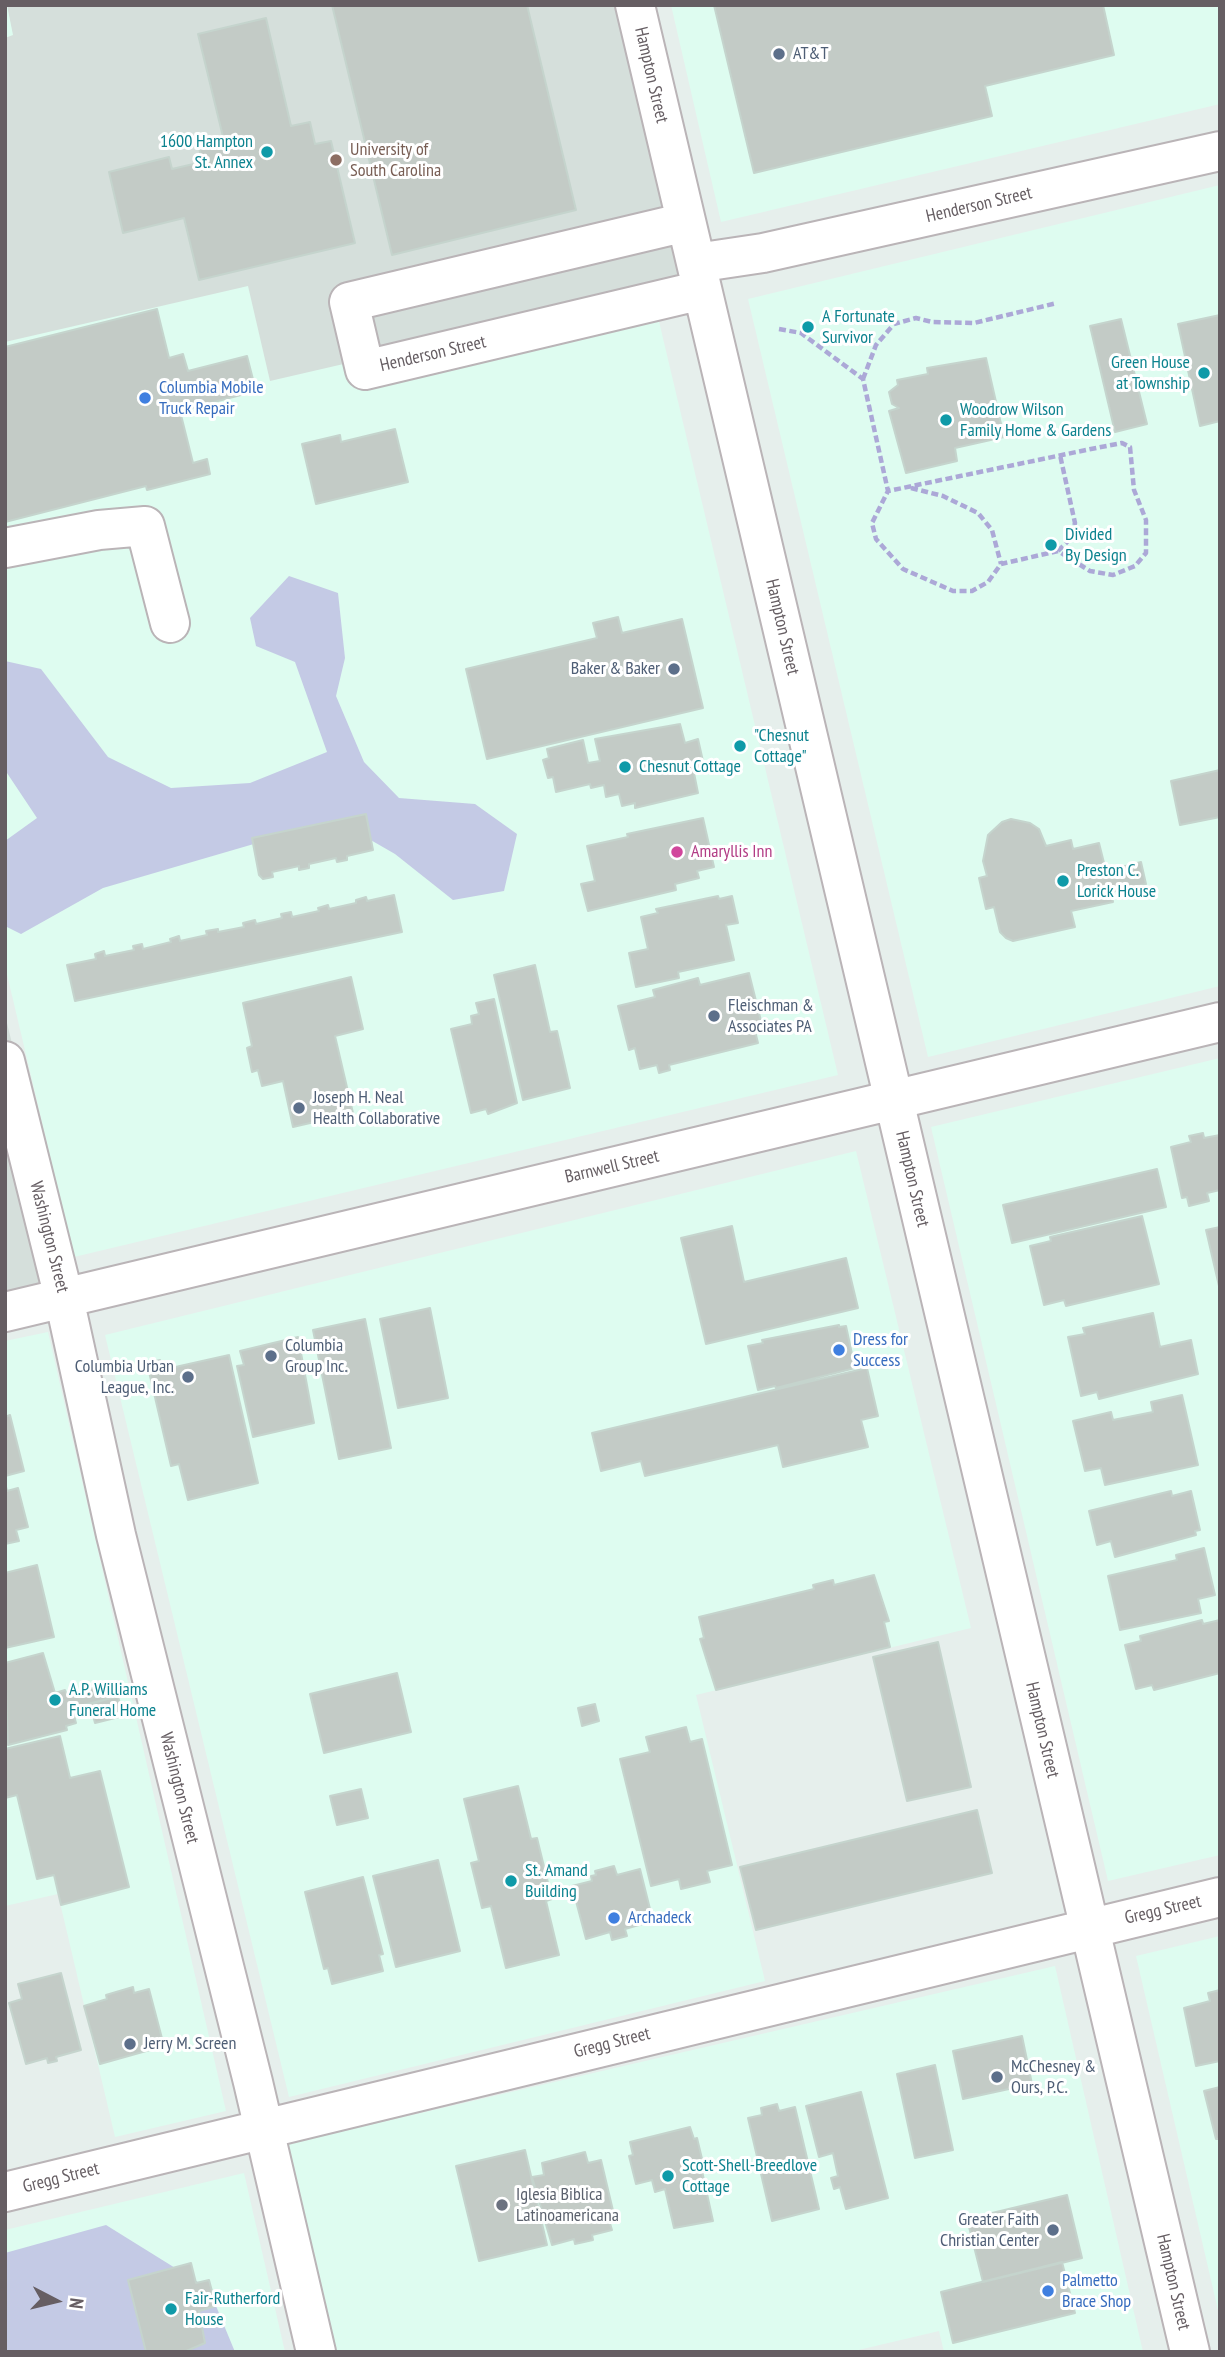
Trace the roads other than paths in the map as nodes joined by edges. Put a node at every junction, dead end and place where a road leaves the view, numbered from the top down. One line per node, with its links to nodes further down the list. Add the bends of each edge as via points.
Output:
1 (635, 5): 3 (street, Hampton Street)
2 (1220, 151): 4 (street, Henderson Street, via 764,253)
3 (686, 222): 4 (street, Hampton Street); 4 (street, Henderson Street, via 349,302 365,370)
4 (699, 276): 9 (street, Hampton Street)
5 (5, 548): 6 (street, via 145,526)
6 (170, 623)
7 (1220, 1022): 9 (street, Barnwell Street)
8 (5, 1061): 10 (street, Washington Street)
9 (893, 1100): 10 (street, Barnwell Street); 13 (street, Hampton Street)
10 (64, 1298): 11 (street, Barnwell Street); 14 (street, Washington Street, via 116,1535)
11 (5, 1312)
12 (1220, 1897): 13 (street, Gregg Street)
13 (1089, 1927): 14 (street, Gregg Street); 17 (street, Hampton Street)
14 (264, 2127): 15 (street, Gregg Street); 16 (street, Washington Street)
15 (5, 2192)
16 (316, 2352)
17 (1189, 2352)

